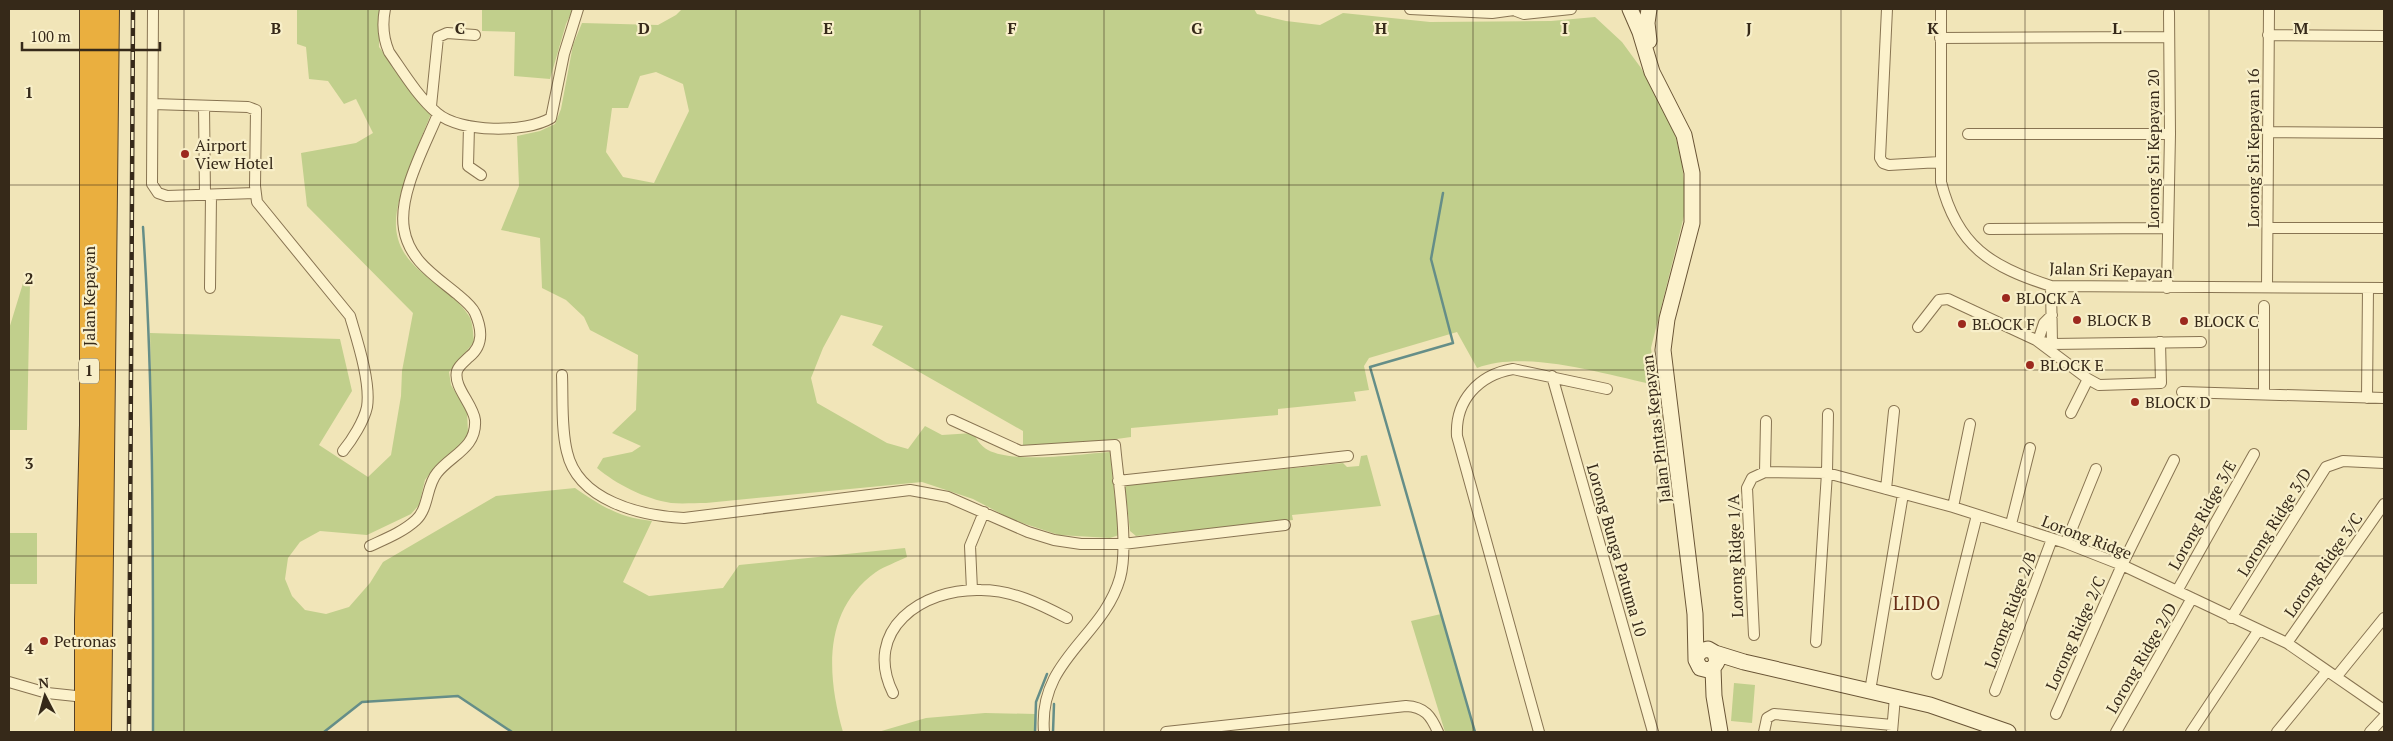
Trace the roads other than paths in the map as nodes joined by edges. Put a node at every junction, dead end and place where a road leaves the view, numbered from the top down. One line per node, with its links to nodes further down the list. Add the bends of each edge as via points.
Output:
1 (90, 9): 108 (highway, Jalan Kepayan / 1, via 90,425)
2 (109, 9): 116 (highway, Jalan Kepayan / 1)
3 (153, 9): 21 (street)
4 (385, 9): 23 (street, via 383,28 389,52)
5 (578, 9): 24 (street, via 564,54 552,118 517,128)
6 (1410, 9): 13 (street, via 1464,13)
7 (1571, 9): 13 (street, via 1524,14)
8 (1630, 9): 20 (street, Jalan Pintas Kepayan)
9 (1649, 9): 20 (street, Jalan Pintas Kepayan, via 1647,22)
10 (1887, 9): 29 (street, via 1880,158 1890,166)
11 (1941, 9): 19 (street, Jalan Sri Kepayan)
12 (2269, 9): 16 (street, Lorong Sri Kepayan 16)
13 (1519, 10)
14 (2168, 12): 18 (street, Lorong Sri Kepayan 20)
15 (475, 35): 23 (street, via 447,33 438,37)
16 (2268, 36): 17 (street); 25 (street, Lorong Sri Kepayan 16)
17 (2384, 36)
18 (2169, 37): 19 (street); 28 (street, Lorong Sri Kepayan 20)
19 (1940, 38): 29 (street, Jalan Sri Kepayan)
20 (1652, 72): 91 (street, Jalan Pintas Kepayan, via 1684,135 1692,173 1692,223 1667,319 1663,350)
21 (153, 104): 22 (street); 32 (street, via 152,184 155,190 167,196)
22 (204, 106): 31 (street, via 256,110); 32 (street)
23 (434, 110): 24 (street); 86 (street, via 406,194 403,219 407,242 417,260 475,312 481,342 457,372 458,383 472,410 474,432 460,455 438,472 431,482 417,519)
24 (468, 126): 30 (street, via 468,166)
25 (2269, 132): 26 (street); 34 (street, Lorong Sri Kepayan 16)
26 (2384, 133)
27 (1968, 134): 28 (street)
28 (2170, 134): 33 (street, Lorong Sri Kepayan 20)
29 (1940, 162): 37 (street, Jalan Sri Kepayan, via 1946,202 1956,225 1972,244 1991,261 2019,276)
30 (481, 175)
31 (255, 193): 32 (street); 65 (street, via 262,209 350,316 368,391 366,408)
32 (208, 195): 39 (street)
33 (2168, 228): 36 (street); 40 (street, Lorong Sri Kepayan 20)
34 (2268, 228): 35 (street); 38 (street, Lorong Sri Kepayan 16)
35 (2384, 228)
36 (1989, 229)
37 (2051, 286): 40 (street, Jalan Sri Kepayan); 44 (street)
38 (2267, 287): 40 (street, Jalan Sri Kepayan); 41 (street, Jalan Sri Kepayan)
39 (210, 288)
40 (2167, 288)
41 (2368, 288): 42 (street, Jalan Sri Kepayan); 56 (street)
42 (2384, 288)
43 (2264, 306): 55 (street)
44 (2052, 314): 46 (street, via 2044,323); 49 (street)
45 (1918, 327): 46 (street, via 1939,300 1946,298)
46 (2037, 341): 49 (street); 52 (street)
47 (2160, 342): 48 (street); 49 (street); 52 (street, via 2162,379 2159,384 2105,386)
48 (2201, 342)
49 (2052, 344)
50 (562, 375): 79 (street, via 565,441 573,468 592,490 635,510 684,518 910,490 948,497)
51 (1552, 376): 53 (street); 120 (street, via 1512,369 1490,376 1464,399 1456,422 1457,436); 121 (street, Lorong Bunga Patuma 10)
52 (2088, 379): 59 (street)
53 (1607, 389)
54 (2182, 392): 55 (street)
55 (2264, 394): 56 (street)
56 (2367, 398): 57 (street)
57 (2384, 398)
58 (1894, 411): 75 (street)
59 (2071, 413)
60 (1828, 414): 72 (street)
61 (952, 420): 74 (street, via 1020,451 1115,445)
62 (1766, 421): 71 (street)
63 (1970, 424): 78 (street)
64 (2030, 448): 81 (street)
65 (343, 451)
66 (2254, 454): 89 (street, Lorong Ridge 3/E)
67 (1348, 456): 74 (street)
68 (2174, 460): 87 (street, Lorong Ridge 2/C)
69 (2384, 463): 93 (street, Lorong Ridge 3/D, via 2343,461 2326,467)
70 (2096, 469): 84 (street)
71 (1766, 472): 72 (street, Lorong Ridge); 73 (street, Lorong Ridge)
72 (1827, 473): 75 (street, Lorong Ridge); 97 (street)
73 (1752, 478): 96 (street, Lorong Ridge 1/A, via 1746,488)
74 (1118, 481): 85 (street)
75 (1886, 489): 76 (street, Lorong Ridge)
76 (1903, 494): 78 (street, Lorong Ridge); 105 (street)
77 (2384, 504): 98 (street, Lorong Ridge 3/C)
78 (1953, 507): 80 (street, Lorong Ridge)
79 (984, 512): 85 (street, via 1054,540); 88 (street, via 970,546)
80 (1977, 515): 81 (street, Lorong Ridge); 102 (street)
81 (2011, 524): 83 (street, Lorong Ridge)
82 (1285, 525): 85 (street)
83 (2052, 539): 84 (street, Lorong Ridge); 106 (street, Lorong Ridge 2/B)
84 (2066, 543): 87 (street, Lorong Ridge)
85 (1122, 544): 117 (street, via 1120,578 1110,600 1064,662 1049,689)
86 (370, 546)
87 (2122, 565): 89 (street, Lorong Ridge); 112 (street, Lorong Ridge 2/C)
88 (972, 590): 92 (street, via 1010,593); 107 (street, via 931,600 895,626 886,640 883,656 885,675)
89 (2177, 591): 90 (street, Lorong Ridge)
90 (2192, 598): 93 (street, Lorong Ridge); 125 (street, Lorong Ridge 2/D)
91 (1695, 614): 99 (street, Jalan Pintas Kepayan, via 1701,636); 100 (street, Jalan Pintas Kepayan)
92 (1068, 618)
93 (2231, 618): 95 (street, Lorong Ridge)
94 (2384, 618): 103 (street)
95 (2258, 631): 98 (street, Lorong Ridge); 126 (street)
96 (1754, 635)
97 (1816, 642)
98 (2287, 643): 101 (street, Lorong Ridge)
99 (1714, 659): 100 (street, via 1705,670); 105 (street, via 1744,662); 111 (street)
100 (1697, 661): 111 (street, Jalan Pintas Kepayan)
101 (2327, 671): 103 (street, Lorong Ridge); 127 (street)
102 (1937, 674)
103 (2337, 676): 110 (street, Lorong Ridge)
104 (9, 682): 108 (street, via 47,693)
105 (1870, 691): 109 (street)
106 (1996, 691)
107 (893, 694)
108 (85, 697): 115 (highway, Jalan Kepayan / 1)
109 (1895, 697): 114 (street); 124 (street, via 1950,711)
110 (2384, 710)
111 (1716, 712): 122 (street)
112 (2056, 714)
113 (2384, 717): 128 (street)
114 (1892, 729): 123 (street, via 1774,714 1767,718)
115 (85, 732)
116 (101, 732)
117 (1044, 732)
118 (1166, 732): 119 (street, via 1406,706 1423,709)
119 (1438, 732)
120 (1539, 732)
121 (1653, 732)
122 (1720, 732)
123 (1764, 732)
124 (2008, 732)
125 (2116, 732)
126 (2190, 732)
127 (2277, 732)
128 (2370, 732)

